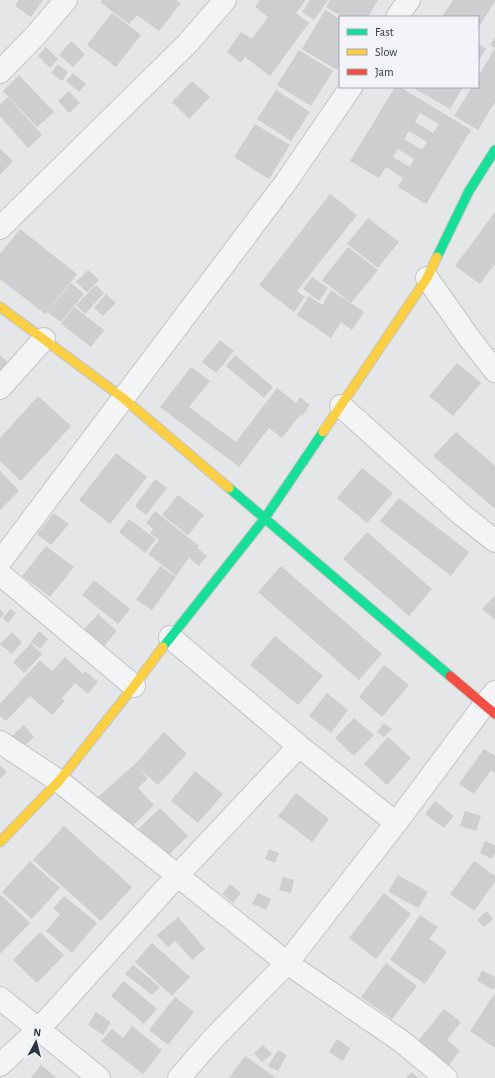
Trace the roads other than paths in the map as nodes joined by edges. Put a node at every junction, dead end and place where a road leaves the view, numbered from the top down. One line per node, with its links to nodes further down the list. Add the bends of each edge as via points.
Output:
1 (66, 0): 5 (street)
2 (225, 0): 8 (street, via 188,43)
3 (409, 0): 4 (street)
4 (399, 16)
5 (0, 72)
6 (350, 88): 14 (street, via 286,182)
7 (495, 150): 9 (main road, via 469,191)
8 (0, 228)
9 (426, 278): 12 (street); 15 (main road)
10 (0, 307): 11 (main road)
11 (44, 339): 13 (street); 14 (main road)
12 (495, 371)
13 (0, 388)
14 (123, 398): 16 (main road); 18 (street)
15 (341, 406): 16 (main road); 17 (street, via 461,514)
16 (265, 518): 20 (main road); 22 (main road)
17 (495, 541)
18 (0, 562)
19 (0, 574): 21 (street)
20 (170, 637): 21 (main road); 24 (street)
21 (134, 686): 25 (main road)
22 (491, 704): 26 (street)
23 (0, 742): 25 (street)
24 (299, 746): 26 (street); 28 (street)
25 (59, 781): 27 (main road); 28 (street)
26 (396, 823): 29 (street)
27 (0, 842)
28 (177, 876): 29 (street); 31 (street)
29 (287, 963): 34 (street); 35 (street, via 402,1042)
30 (0, 998): 31 (street)
31 (39, 1029): 32 (street); 33 (street)
32 (0, 1065)
33 (99, 1078)
34 (179, 1078)
35 (446, 1078)

